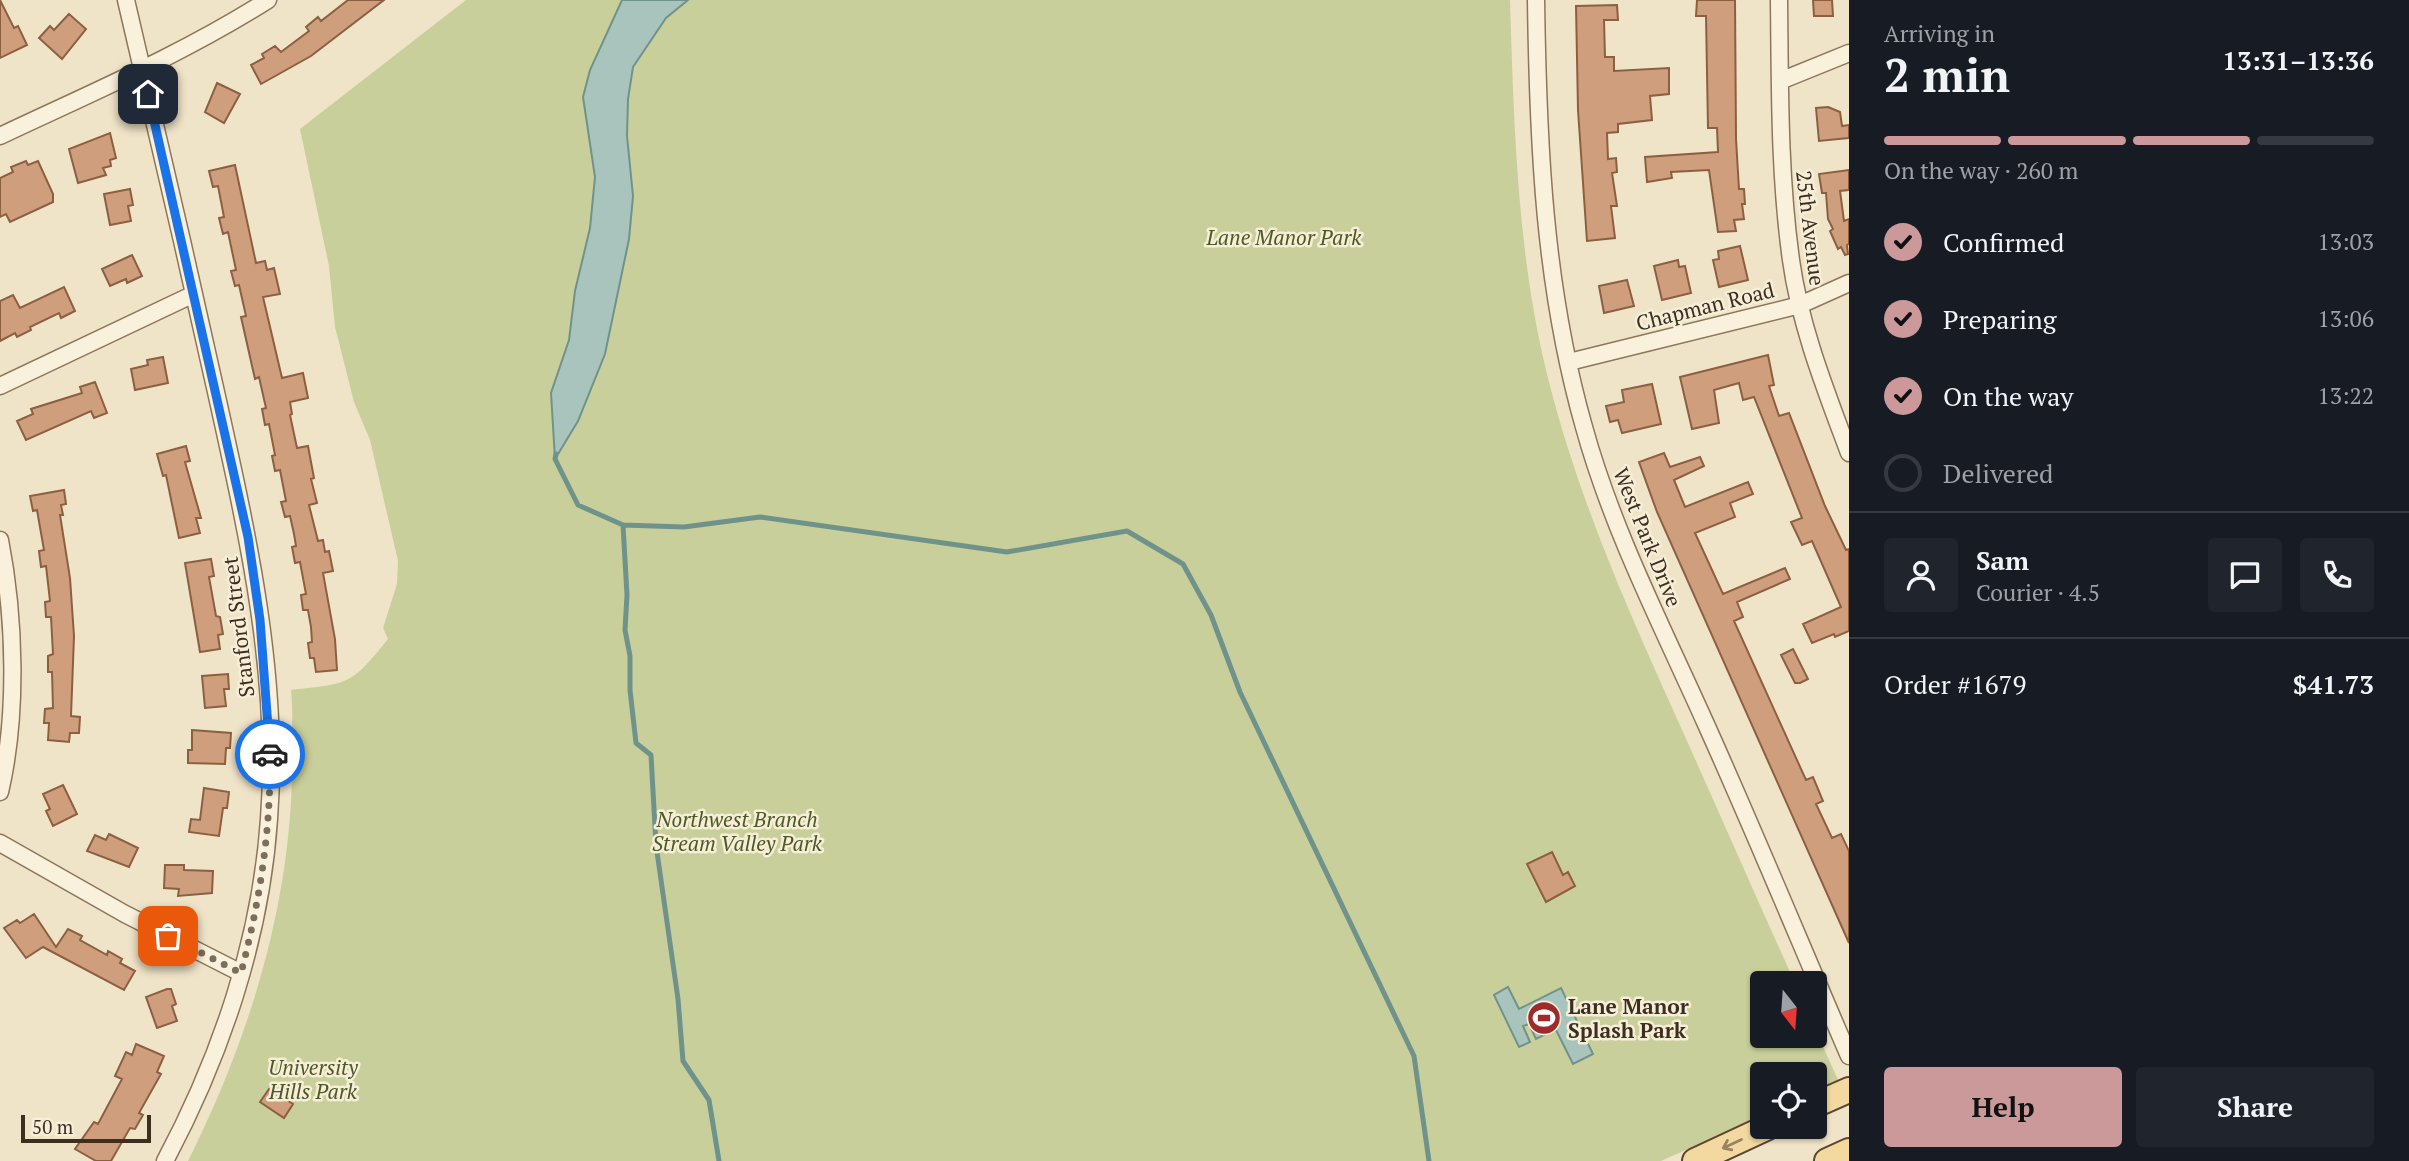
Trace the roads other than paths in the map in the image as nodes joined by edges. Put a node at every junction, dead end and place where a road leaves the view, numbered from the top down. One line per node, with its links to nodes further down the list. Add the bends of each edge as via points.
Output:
1 (126, 0): 6 (street, Stanford Street)
2 (268, 0): 6 (street)
3 (1536, 0): 12 (street, West Park Drive, via 1541,181 1549,261)
4 (1779, 0): 7 (street, 25th Avenue)
5 (1849, 53): 7 (street)
6 (142, 69): 8 (street); 10 (street, Stanford Street)
7 (1780, 81): 11 (street, 25th Avenue, via 1781,160)
8 (0, 136)
9 (1849, 283): 11 (street, Chapman Road)
10 (194, 294): 13 (street); 18 (street, Stanford Street, via 248,537 268,701 270,816 258,908)
11 (1800, 304): 12 (street, Chapman Road); 14 (street, 25th Avenue)
12 (1569, 362): 19 (street, West Park Drive, via 1583,426 1643,583)
13 (0, 386)
14 (1849, 453)
15 (0, 540): 16 (street, via 10,614 11,669)
16 (0, 792)
17 (0, 843): 18 (street)
18 (241, 973): 24 (street, Stanford Street, via 206,1074)
19 (1849, 1056)
20 (1849, 1090): 21 (main road)
21 (1827, 1100)
22 (1750, 1135): 25 (main road, one-way to 25)
23 (1849, 1152): 26 (main road)
24 (165, 1161)
25 (1695, 1161)
26 (1827, 1161)

